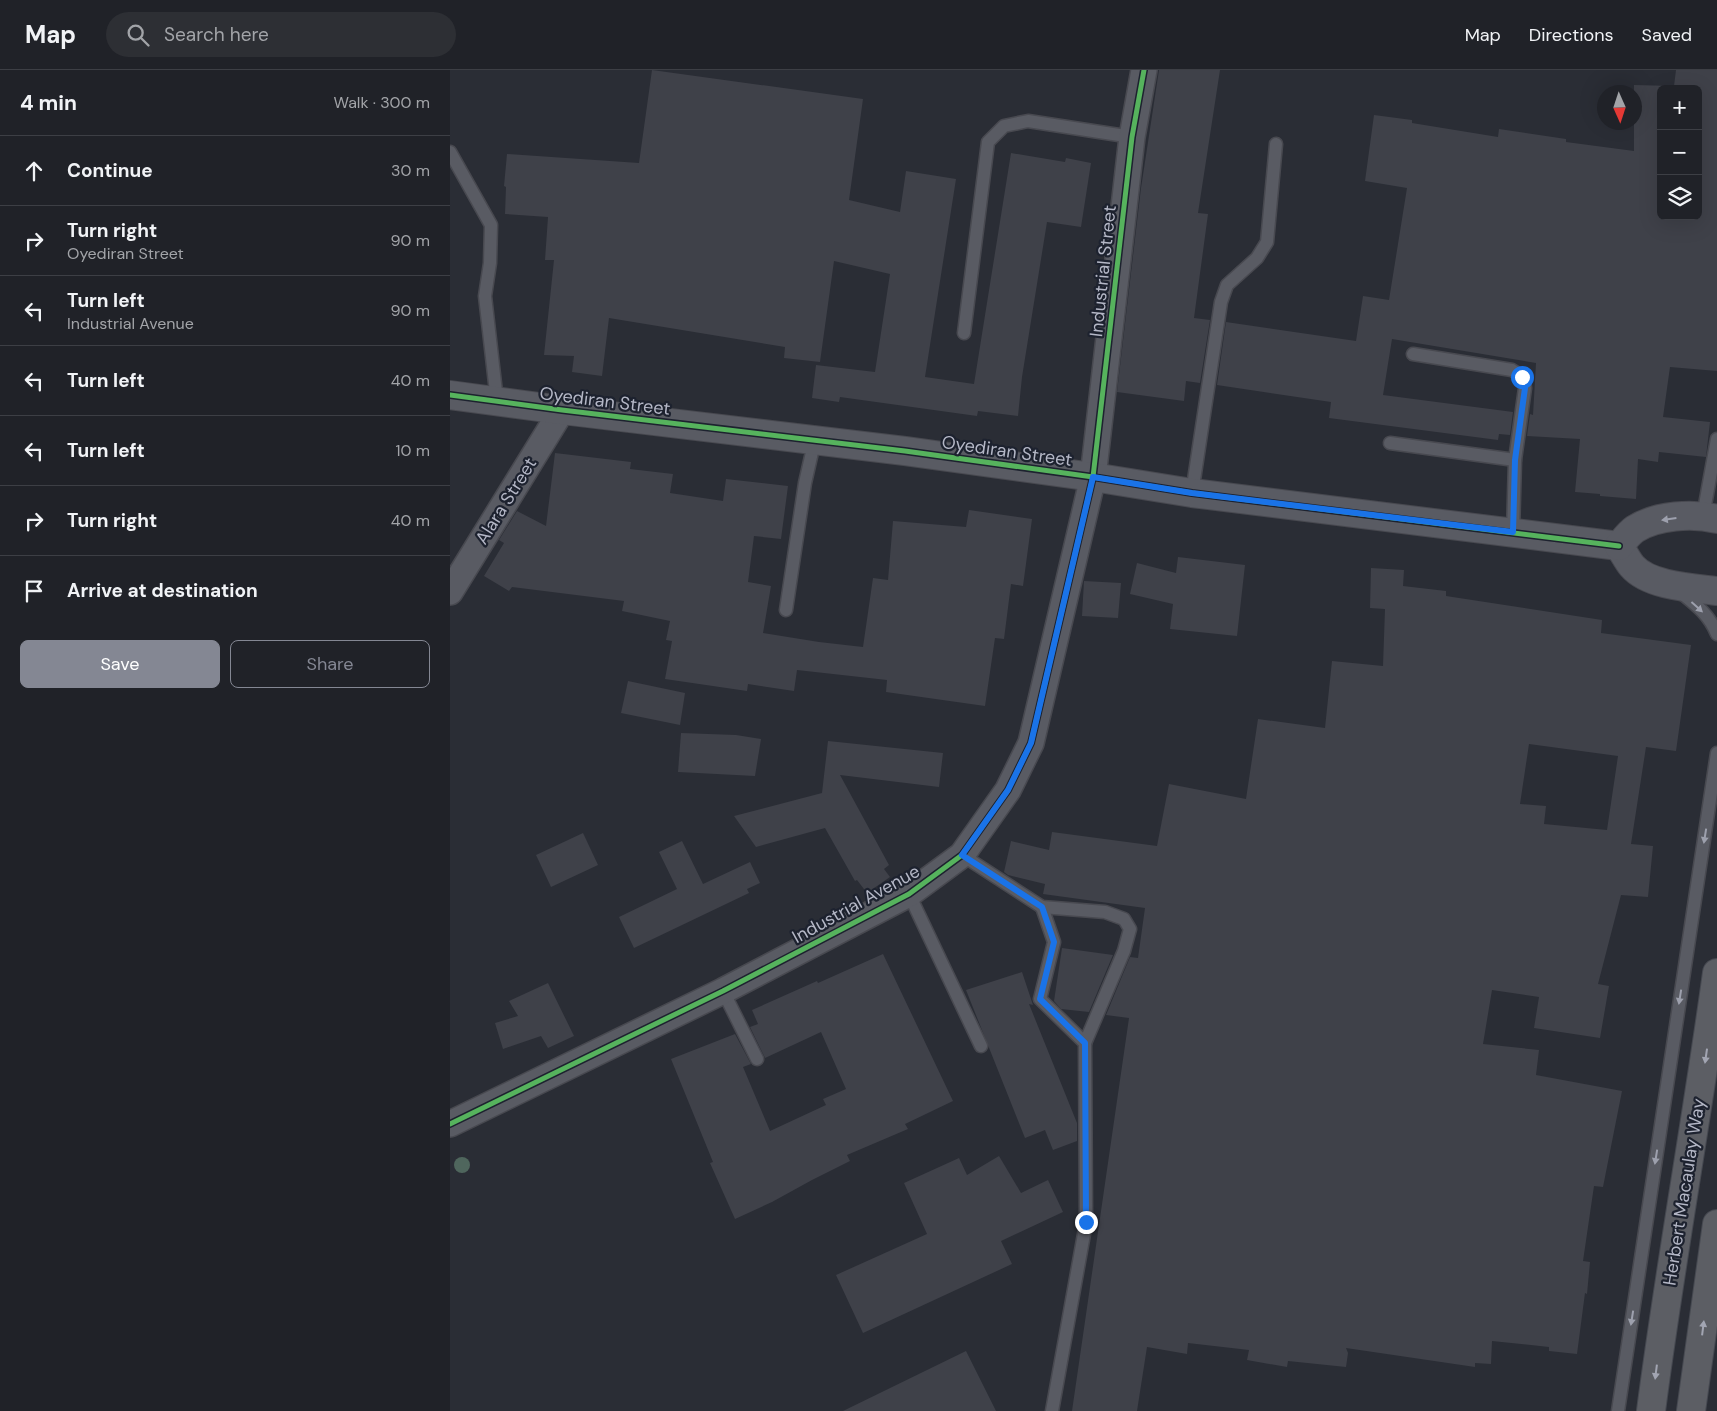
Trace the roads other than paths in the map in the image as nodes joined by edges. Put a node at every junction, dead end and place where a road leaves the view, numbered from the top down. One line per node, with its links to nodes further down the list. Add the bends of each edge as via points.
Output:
1 (1144, 70): 2 (street, Industrial Street)
2 (1132, 137): 5 (lane, via 1028,121 1004,126 988,142); 14 (street, Industrial Street)
3 (1276, 144): 15 (lane, via 1267,242 1256,258 1227,285 1221,302)
4 (450, 152): 8 (lane, via 492,225 486,296)
5 (964, 333)
6 (1413, 354): 13 (lane, via 1512,370 1522,377 1525,388)
7 (450, 395): 8 (street, Oyediran Street)
8 (497, 401): 9 (street, Oyediran Street)
9 (562, 410): 10 (street, Oyediran Street); 21 (street, Alara Street)
10 (815, 439): 14 (street, Oyediran Street); 22 (lane, via 805,483)
11 (1717, 439): 16 (lane)
12 (1390, 443): 13 (lane)
13 (1515, 460): 17 (lane)
14 (1093, 477): 15 (street, Oyediran Street); 25 (street, Industrial Avenue, via 1031,743 1008,790)
15 (1192, 493): 17 (street, Oyediran Street)
16 (1710, 517): 18 (street, one-way to 18, via 1654,521 1635,529)
17 (1513, 532): 18 (street, Oyediran Street)
18 (1620, 546): 19 (street, via 1632,566 1642,575)
19 (1671, 584): 20 (street); 23 (lane, one-way to 23, via 1701,609)
20 (1717, 591)
21 (450, 592)
22 (786, 610)
23 (1717, 634)
24 (1717, 753): 36 (lane, one-way to 36)
25 (962, 855): 26 (street, Industrial Avenue); 27 (lane)
26 (910, 894): 29 (street, Industrial Avenue); 31 (lane)
27 (1042, 907): 30 (lane, via 1054,942 1040,999); 30 (lane, via 1106,912 1124,919 1130,929)
28 (1717, 973): 37 (highway, Herbert Macaulay Way, one-way to 37)
29 (723, 991): 32 (lane); 33 (street, Industrial Avenue)
30 (1085, 1043): 35 (lane, via 1086,1222)
31 (981, 1046)
32 (757, 1058)
33 (450, 1124)
34 (1717, 1224): 38 (highway, one-way to 34)
35 (1052, 1411)
36 (1618, 1411)
37 (1651, 1411)
38 (1692, 1411)

